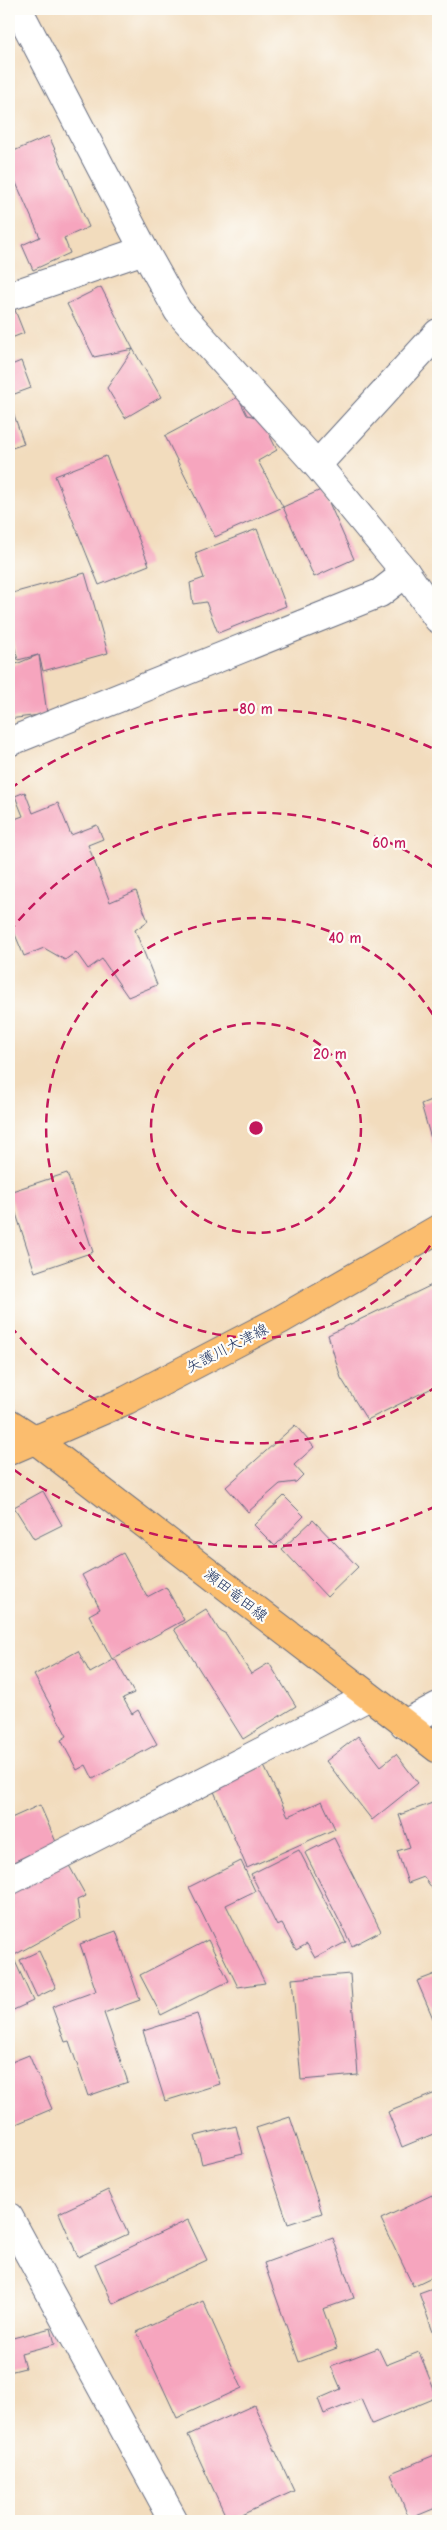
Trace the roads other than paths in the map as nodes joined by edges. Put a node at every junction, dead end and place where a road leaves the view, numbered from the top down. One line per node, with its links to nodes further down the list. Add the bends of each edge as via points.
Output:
1 (18, 9): 2 (street)
2 (144, 250): 3 (street); 5 (street, via 178,311)
3 (9, 296)
4 (438, 333): 5 (street)
5 (317, 465): 6 (street)
6 (406, 572): 7 (street); 8 (street, via 380,592)
7 (438, 619)
8 (9, 742)
9 (438, 1229): 11 (main road, 矢護川大津線, via 280,1320 127,1400)
10 (9, 1423): 11 (main road)
11 (34, 1439): 12 (main road, 矢護川大津線); 13 (main road, 瀬田竜田線)
12 (9, 1451)
13 (368, 1697): 15 (main road, 瀬田竜田線); 17 (street)
14 (438, 1706): 15 (street)
15 (404, 1724): 16 (main road, 瀬田竜田線)
16 (438, 1750)
17 (9, 1881)
18 (9, 2217): 19 (street)
19 (174, 2521)

